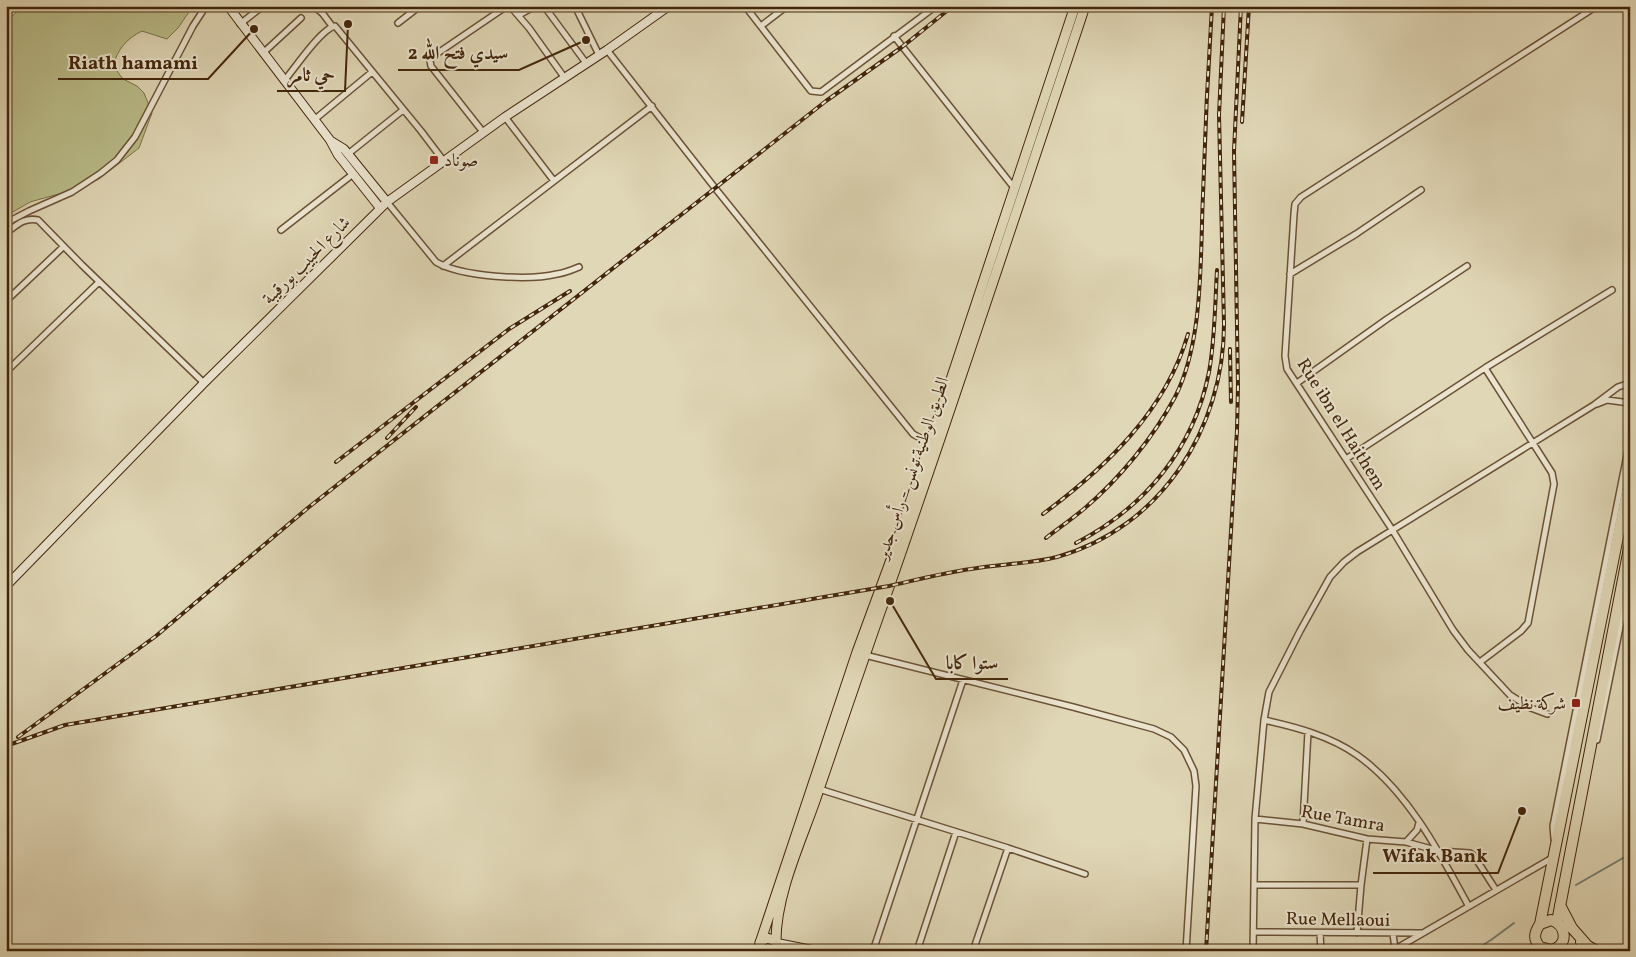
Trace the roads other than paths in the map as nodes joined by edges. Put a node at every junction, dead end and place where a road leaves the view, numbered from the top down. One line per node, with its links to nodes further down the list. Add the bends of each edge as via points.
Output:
1 (206, 6): 49 (street, via 135,137 117,160 72,192)
2 (228, 6): 24 (main road)
3 (263, 6): 24 (street)
4 (314, 6): 25 (street)
5 (407, 6): 20 (street)
6 (420, 6): 20 (street)
7 (509, 6): 21 (street); 39 (street, via 432,57 430,62)
8 (536, 6): 21 (street)
9 (544, 6): 19 (street)
10 (556, 6): 19 (street)
11 (575, 6): 30 (street)
12 (669, 6): 28 (main road, شارع الحبيب بورقيبة)
13 (745, 6): 26 (street)
14 (787, 6): 26 (street)
15 (936, 6): 27 (street)
16 (1075, 6): 46 (main road, الطريق الوطنية تونس - رأس جدير)
17 (1085, 6): 46 (main road, الطريق الوطنية تونس - رأس جدير)
18 (1597, 6): 56 (street, Rue ibn el Haithem, via 1301,197 1294,209)
19 (549, 11): 31 (street)
20 (413, 12): 23 (street)
21 (518, 15): 33 (street)
22 (301, 18): 29 (street)
23 (398, 23)
24 (240, 24): 29 (main road)
25 (332, 26): 32 (street, via 337,27); 34 (street)
26 (761, 26): 27 (street, via 811,91 816,92 821,92)
27 (894, 36): 46 (street)
28 (607, 50): 30 (main road, شارع الحبيب بورقيبة); 35 (street)
29 (263, 53): 34 (main road)
30 (599, 55): 31 (main road, شارع الحبيب بورقيبة)
31 (586, 63): 33 (main road, شارع الحبيب بورقيبة)
32 (372, 72): 36 (street); 38 (street)
33 (564, 77): 37 (main road, شارع الحبيب بورقيبة)
34 (284, 81): 38 (main road)
35 (652, 106): 44 (street); 69 (street, via 913,434)
36 (402, 110): 41 (street); 42 (street)
37 (505, 116): 39 (main road, شارع الحبيب بورقيبة); 44 (street)
38 (314, 120): 40 (main road)
39 (483, 132): 42 (main road, شارع الحبيب بورقيبة)
40 (330, 140): 41 (main road); 43 (main road)
41 (348, 154): 47 (main road)
42 (443, 160): 47 (main road, شارع الحبيب بورقيبة)
43 (353, 174): 48 (main road); 50 (street)
44 (554, 181): 53 (street)
45 (1421, 190): 56 (street)
46 (1018, 191): 69 (main road, الطريق الوطنية تونس - رأس جدير)
47 (387, 202): 48 (main road, شارع الحبيب بورقيبة); 53 (street, via 436,262)
48 (380, 208): 62 (main road, شارع الحبيب بورقيبة)
49 (6, 223)
50 (282, 230)
51 (6, 233): 52 (street, via 31,218 38,220)
52 (63, 246): 57 (street); 59 (street)
53 (443, 266): 55 (street, via 497,276 532,278)
54 (1467, 266): 64 (street)
55 (580, 267)
56 (1290, 274): 64 (street, Rue ibn el Haithem, via 1285,356 1287,369)
57 (99, 282): 61 (street); 62 (street)
58 (1612, 290): 60 (street)
59 (6, 301)
60 (1485, 368): 68 (street); 70 (street)
61 (7, 371)
62 (204, 383): 75 (main road, شارع الحبيب بورقيبة)
63 (1630, 383): 66 (street, via 1618,387)
64 (1297, 384): 70 (street, Rue ibn el Haithem)
65 (1630, 403): 66 (street, via 1607,400)
66 (1594, 405): 68 (street)
67 (1630, 440): 92 (street, via 1552,830)
68 (1532, 444): 72 (street); 77 (street, via 1552,473 1554,484 1528,623)
69 (934, 445): 76 (main road, الطريق الوطنية تونس - رأس جدير, via 880,592)
70 (1346, 459): 72 (street, Rue ibn el Haithem)
71 (1630, 477): 92 (highway)
72 (1393, 531): 77 (street, Rue ibn el Haithem, via 1453,630); 80 (street, via 1344,562 1330,576 1272,684)
73 (1630, 543): 97 (highway)
74 (1630, 578): 97 (street, via 1568,883)
75 (6, 586)
76 (861, 654): 78 (street); 82 (main road, الطريق الوطنية تونس - رأس جدير); 108 (main road, الطريق الوطنية تونس - رأس جدير)
77 (1480, 662): 79 (street, Rue ibn el Haithem, via 1510,695)
78 (963, 680): 83 (street); 119 (street, via 1154,729 1171,737 1184,750 1194,771 1196,786)
79 (1547, 714)
80 (1264, 720): 81 (street); 84 (street)
81 (1308, 732): 85 (street, via 1341,746 1368,764 1402,799); 86 (street)
82 (819, 789): 83 (street); 110 (main road, الطريق الوطنية تونس - رأس جدير, via 781,902)
83 (916, 819): 87 (street); 116 (street)
84 (1255, 819): 86 (street, Rue Tamra); 94 (street)
85 (1419, 823): 89 (street); 91 (street)
86 (1303, 824): 88 (street, Rue Tamra)
87 (956, 832): 90 (street); 117 (street)
88 (1367, 839): 89 (street, Rue Tamra); 95 (street)
89 (1406, 842): 91 (street, Rue Tamra)
90 (1008, 848): 93 (street); 118 (street)
91 (1439, 851): 96 (street, Rue Tamra, via 1474,856); 98 (street)
92 (1555, 852): 96 (street); 101 (highway)
93 (1086, 874)
94 (1255, 885): 95 (street); 102 (street)
95 (1361, 885): 105 (street)
96 (1496, 890): 98 (street)
97 (1562, 892): 99 (highway)
98 (1468, 905): 107 (street)
99 (1560, 905): 100 (highway); 109 (highway, via 1572,928)
100 (1557, 922): 101 (highway); 103 (highway)
101 (1540, 924): 111 (highway, via 1535,932)
102 (1254, 932): 104 (street, Rue Mellaoui); 120 (street)
103 (1564, 932): 109 (highway); 113 (highway, via 1563,942)
104 (1320, 933): 105 (street, Rue Mellaoui); 121 (street)
105 (1357, 934): 106 (street, Rue Mellaoui)
106 (1393, 934): 107 (street, Rue Mellaoui); 112 (street)
107 (1421, 934): 112 (street)
108 (762, 940): 110 (main road, via 767,938); 114 (main road, الطريق الوطنية تونس - رأس جدير)
109 (1586, 944): 122 (highway)
110 (776, 945): 115 (main road)
111 (1536, 947): 113 (highway)
112 (1393, 950)
113 (1554, 950)
114 (758, 951)
115 (817, 951)
116 (873, 951)
117 (917, 951)
118 (974, 951)
119 (1186, 951)
120 (1253, 951)
121 (1320, 951)
122 (1598, 951)

